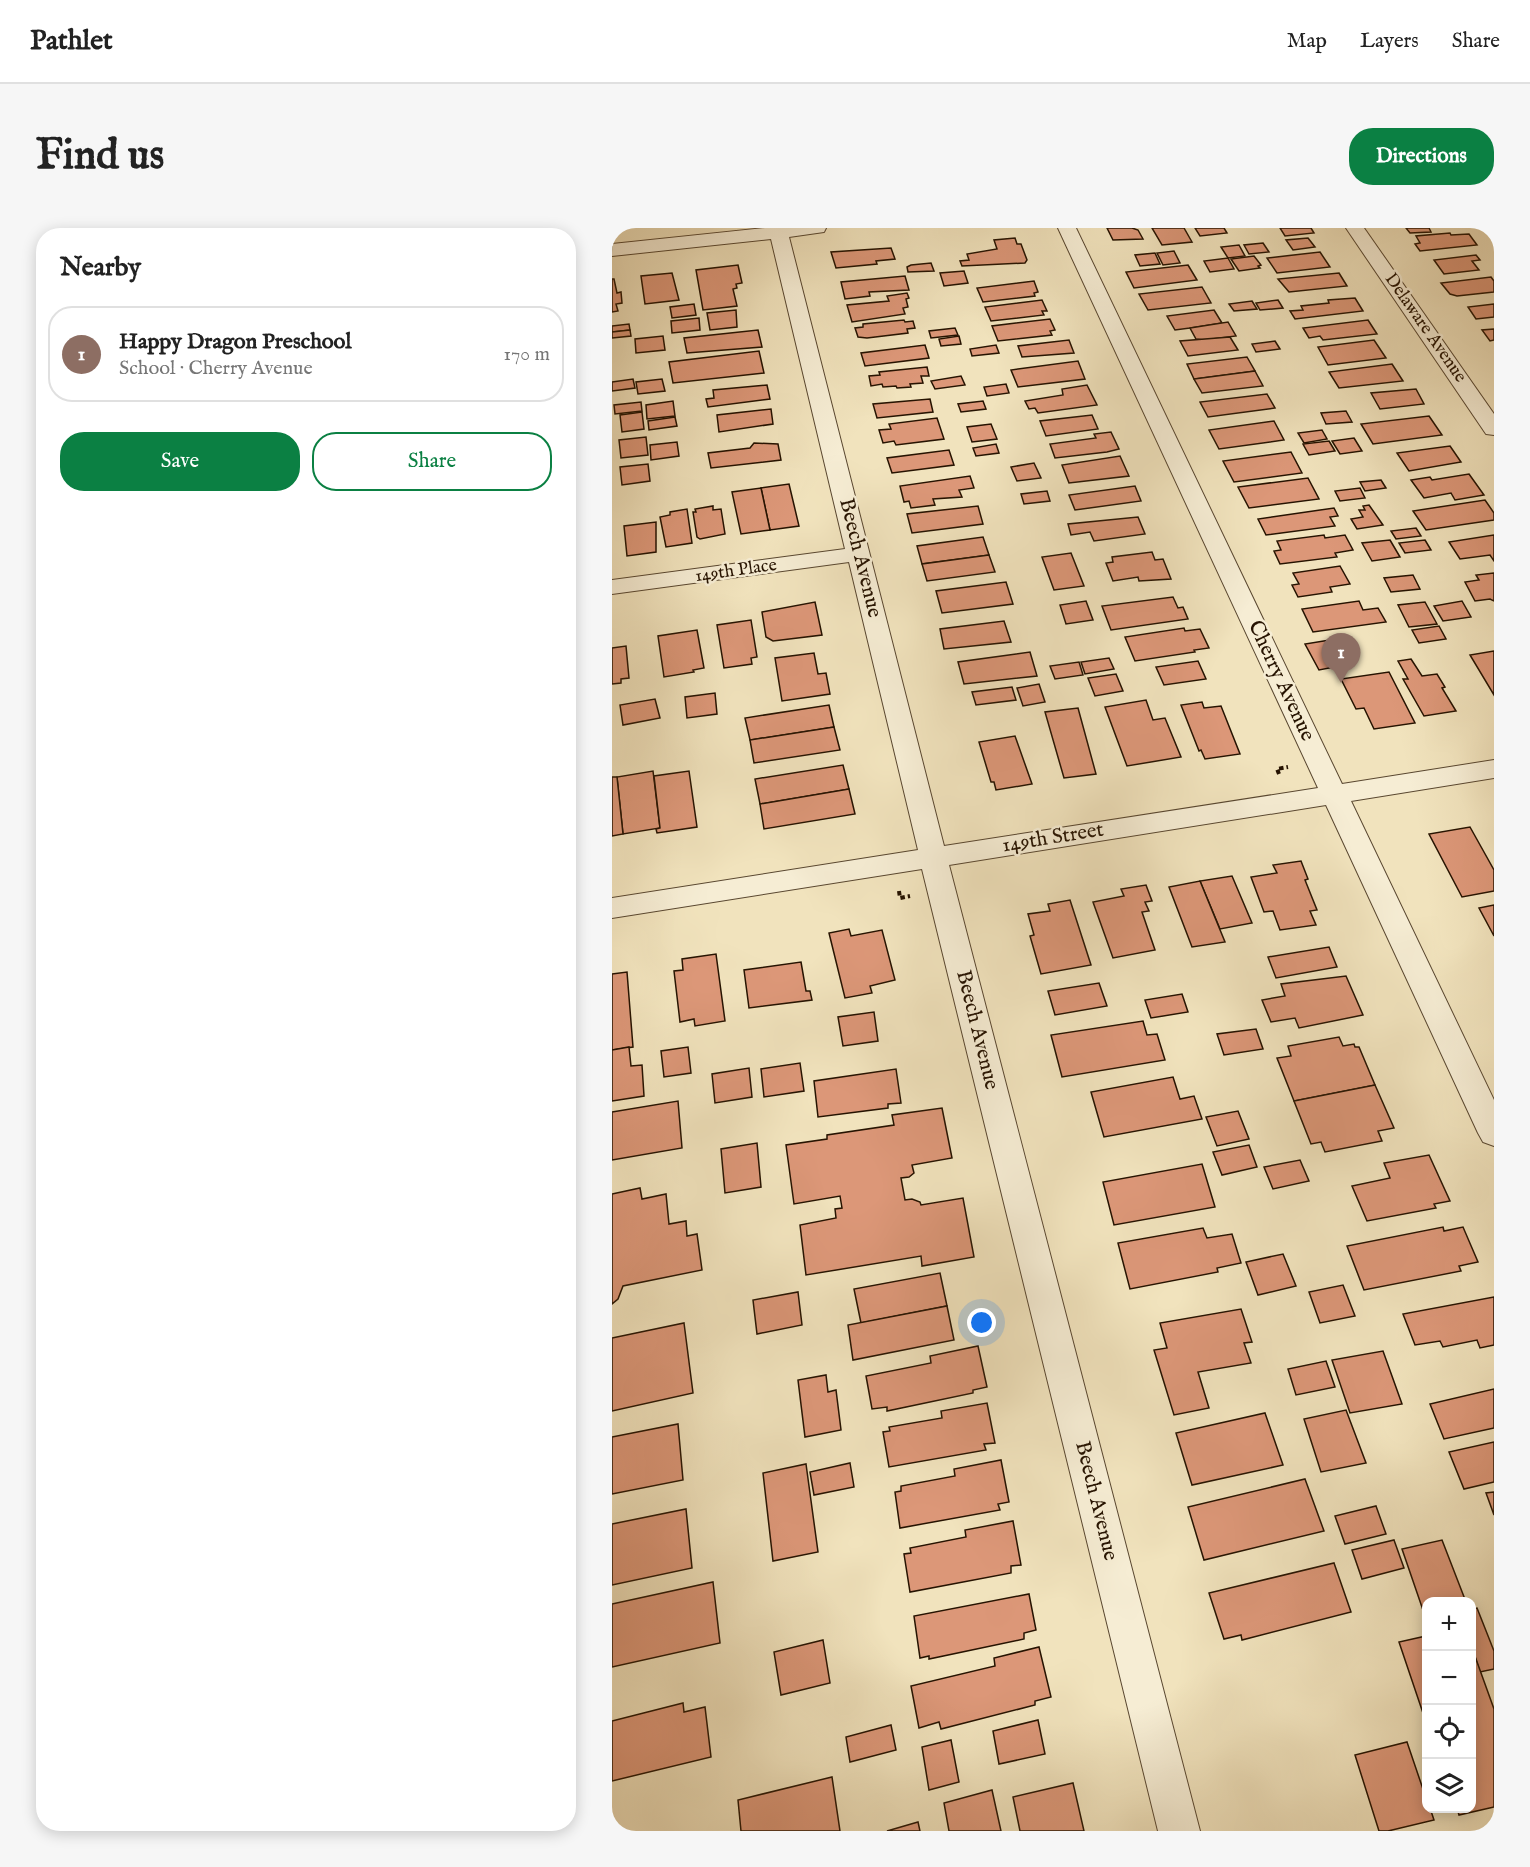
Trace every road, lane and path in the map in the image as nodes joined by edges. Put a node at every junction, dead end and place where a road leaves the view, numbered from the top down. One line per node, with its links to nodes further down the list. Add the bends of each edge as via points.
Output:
1 (817, 228): 4 (street)
2 (1067, 228): 10 (street, Cherry Avenue)
3 (1355, 228): 6 (street, Delaware Avenue)
4 (778, 230): 5 (street); 7 (street, Beech Avenue)
5 (612, 250)
6 (1494, 429)
7 (859, 554): 8 (street, 149th Place); 11 (street, Beech Avenue)
8 (612, 587)
9 (1494, 769): 10 (street, 149th Street)
10 (1334, 794): 11 (street, 149th Street); 13 (street, Cherry Avenue)
11 (933, 856): 12 (street, 149th Street); 14 (street, Beech Avenue)
12 (612, 908)
13 (1494, 1133)
14 (1179, 1831)

